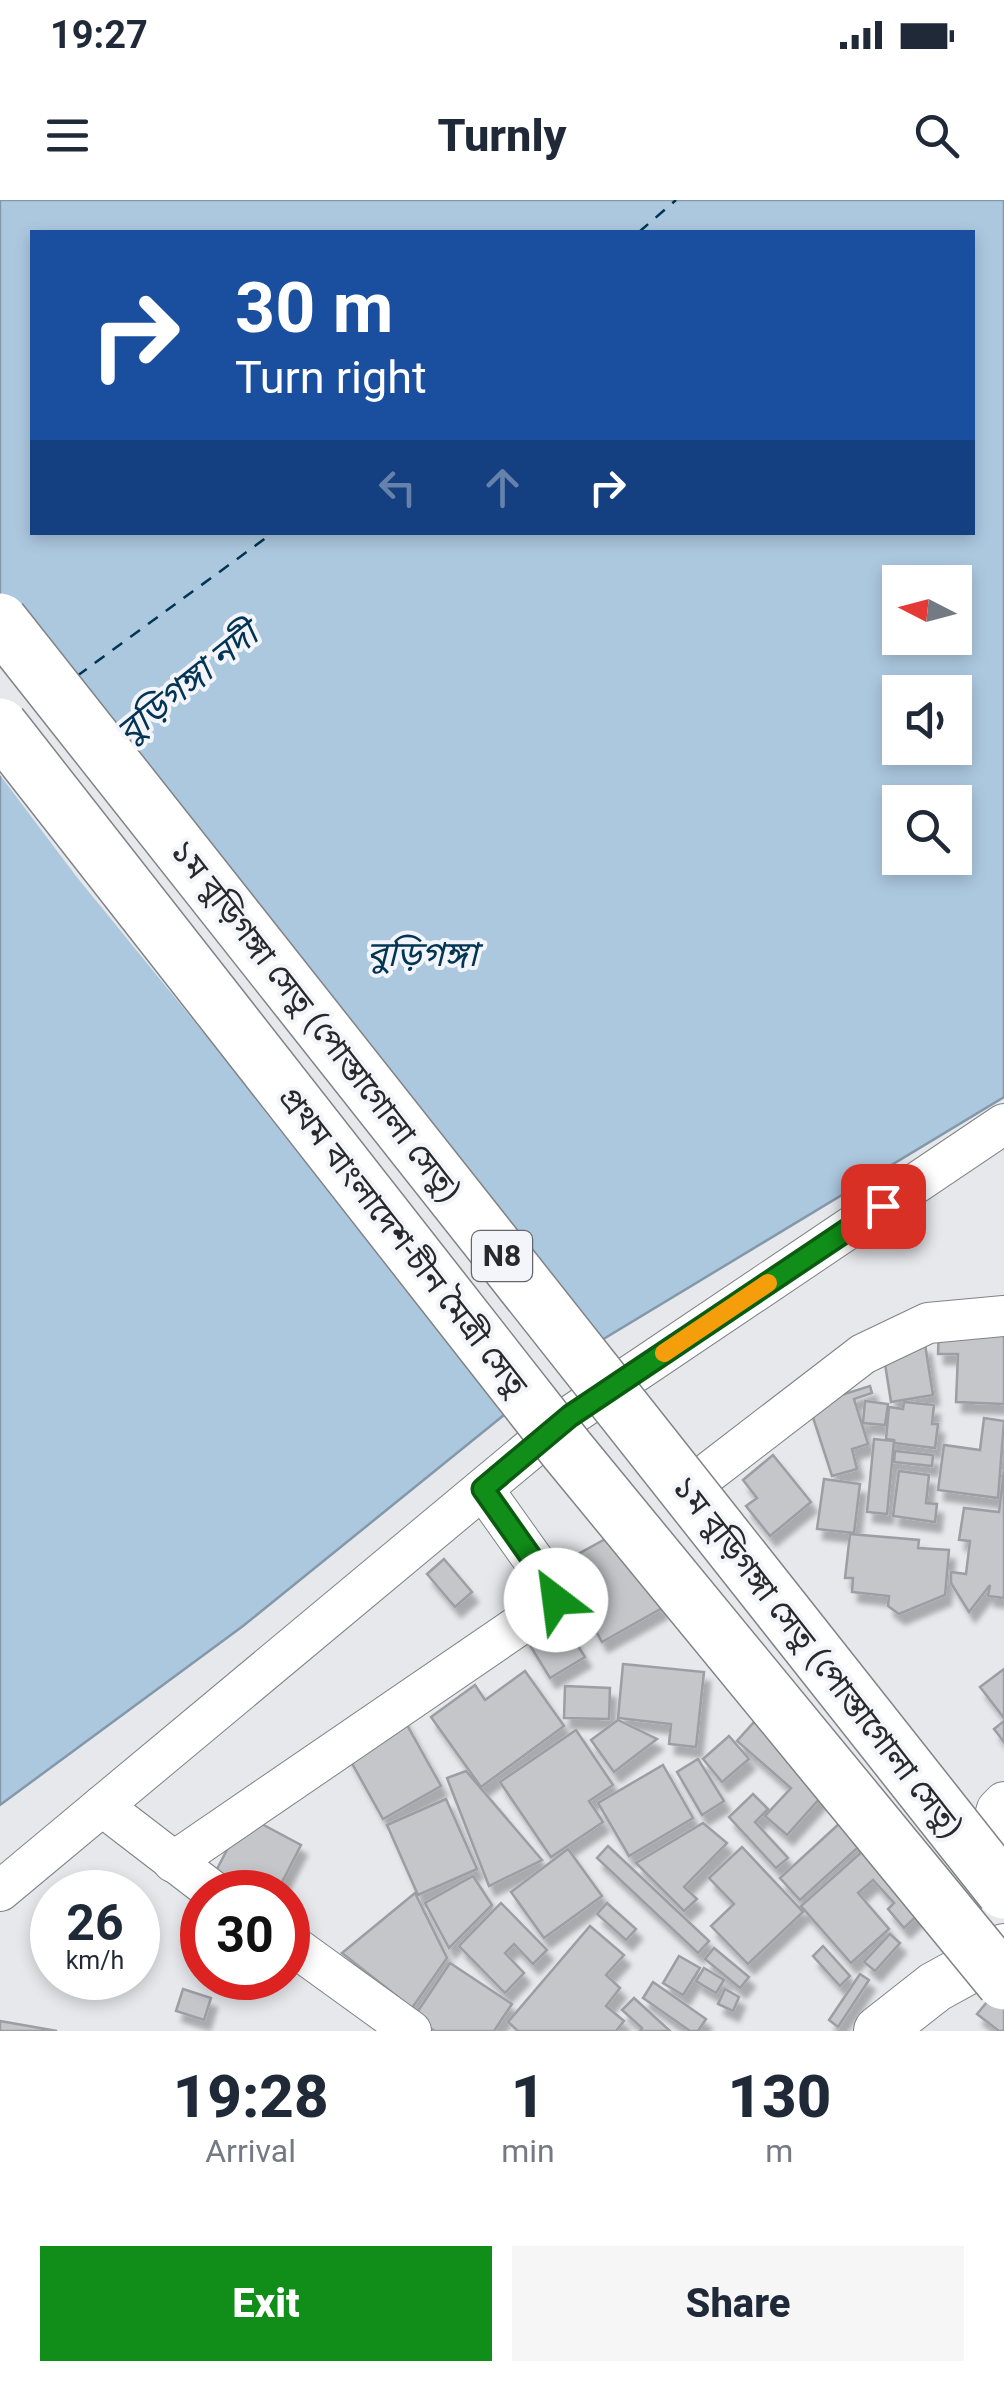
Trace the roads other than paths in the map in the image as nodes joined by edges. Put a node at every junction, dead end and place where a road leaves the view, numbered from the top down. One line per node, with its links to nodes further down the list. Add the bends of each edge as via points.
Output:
1 (0, 621): 7 (highway, ১ম বুড়িগঙ্গা সেতু (পোস্তাগোলা সেতু) / N8, bridge)
2 (0, 726): 16 (highway, প্রথম বাংলাদেশ-চীন মৈত্রী সেতু / N8, bridge, via 566,1450)
3 (1004, 1124): 5 (street)
4 (1004, 1316): 7 (street, via 928,1323 863,1354)
5 (570, 1416): 6 (street); 16 (street)
6 (483, 1489): 9 (street); 11 (street, via 556,1600)
7 (686, 1490): 14 (highway, ১ম বুড়িগঙ্গা সেতু (পোস্তাগোলা সেতু) / N8, bridge)
8 (1004, 1802): 10 (street, via 994,1820)
9 (102, 1806): 11 (street); 13 (street)
10 (1004, 1840)
11 (173, 1862): 12 (street)
12 (184, 1870)
13 (0, 1891)
14 (1004, 1892)
15 (310, 1958): 17 (street)
16 (1001, 1962): 18 (main road, via 935,1988)
17 (411, 2031)
18 (879, 2031)

